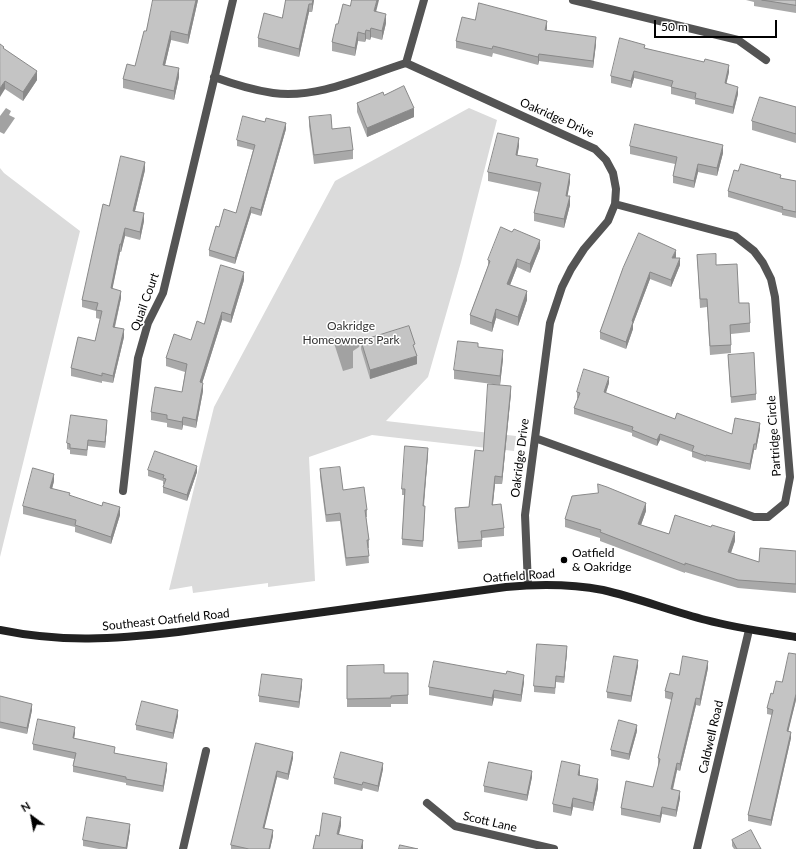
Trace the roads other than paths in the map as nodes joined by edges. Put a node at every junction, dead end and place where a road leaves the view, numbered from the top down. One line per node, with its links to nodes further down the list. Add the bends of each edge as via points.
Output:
1 (233, 0): 6 (street)
2 (424, 0): 5 (street)
3 (573, 0): 4 (street, via 738,40)
4 (766, 60)
5 (406, 63): 6 (street, via 344,84 292,94 243,87); 7 (street, Oakridge Drive, via 595,149 606,160 613,174)
6 (214, 77): 9 (street, Quail Court, via 163,294 148,323 138,358)
7 (615, 204): 8 (street, Oakridge Drive, via 608,221 571,269 556,303 550,323); 8 (street, Partridge Circle, via 735,236 754,251 763,263 775,297 790,477 785,503 768,517 754,517)
8 (534, 438): 10 (street, Oakridge Drive, via 525,515)
9 (123, 491)
10 (528, 585): 11 (main road, Oatfield Road); 13 (main road, Oatfield Road, via 568,585 603,590)
11 (240, 624): 12 (main road, Southeast Oatfield Road, via 106,639 65,639)
12 (0, 630)
13 (749, 630): 14 (main road, Oatfield Road); 19 (street, Caldwell Road)
14 (796, 637)
15 (206, 751): 17 (street)
16 (427, 803): 18 (street, Scott Lane, via 455,826)
17 (183, 849)
18 (554, 849)
19 (696, 849)

